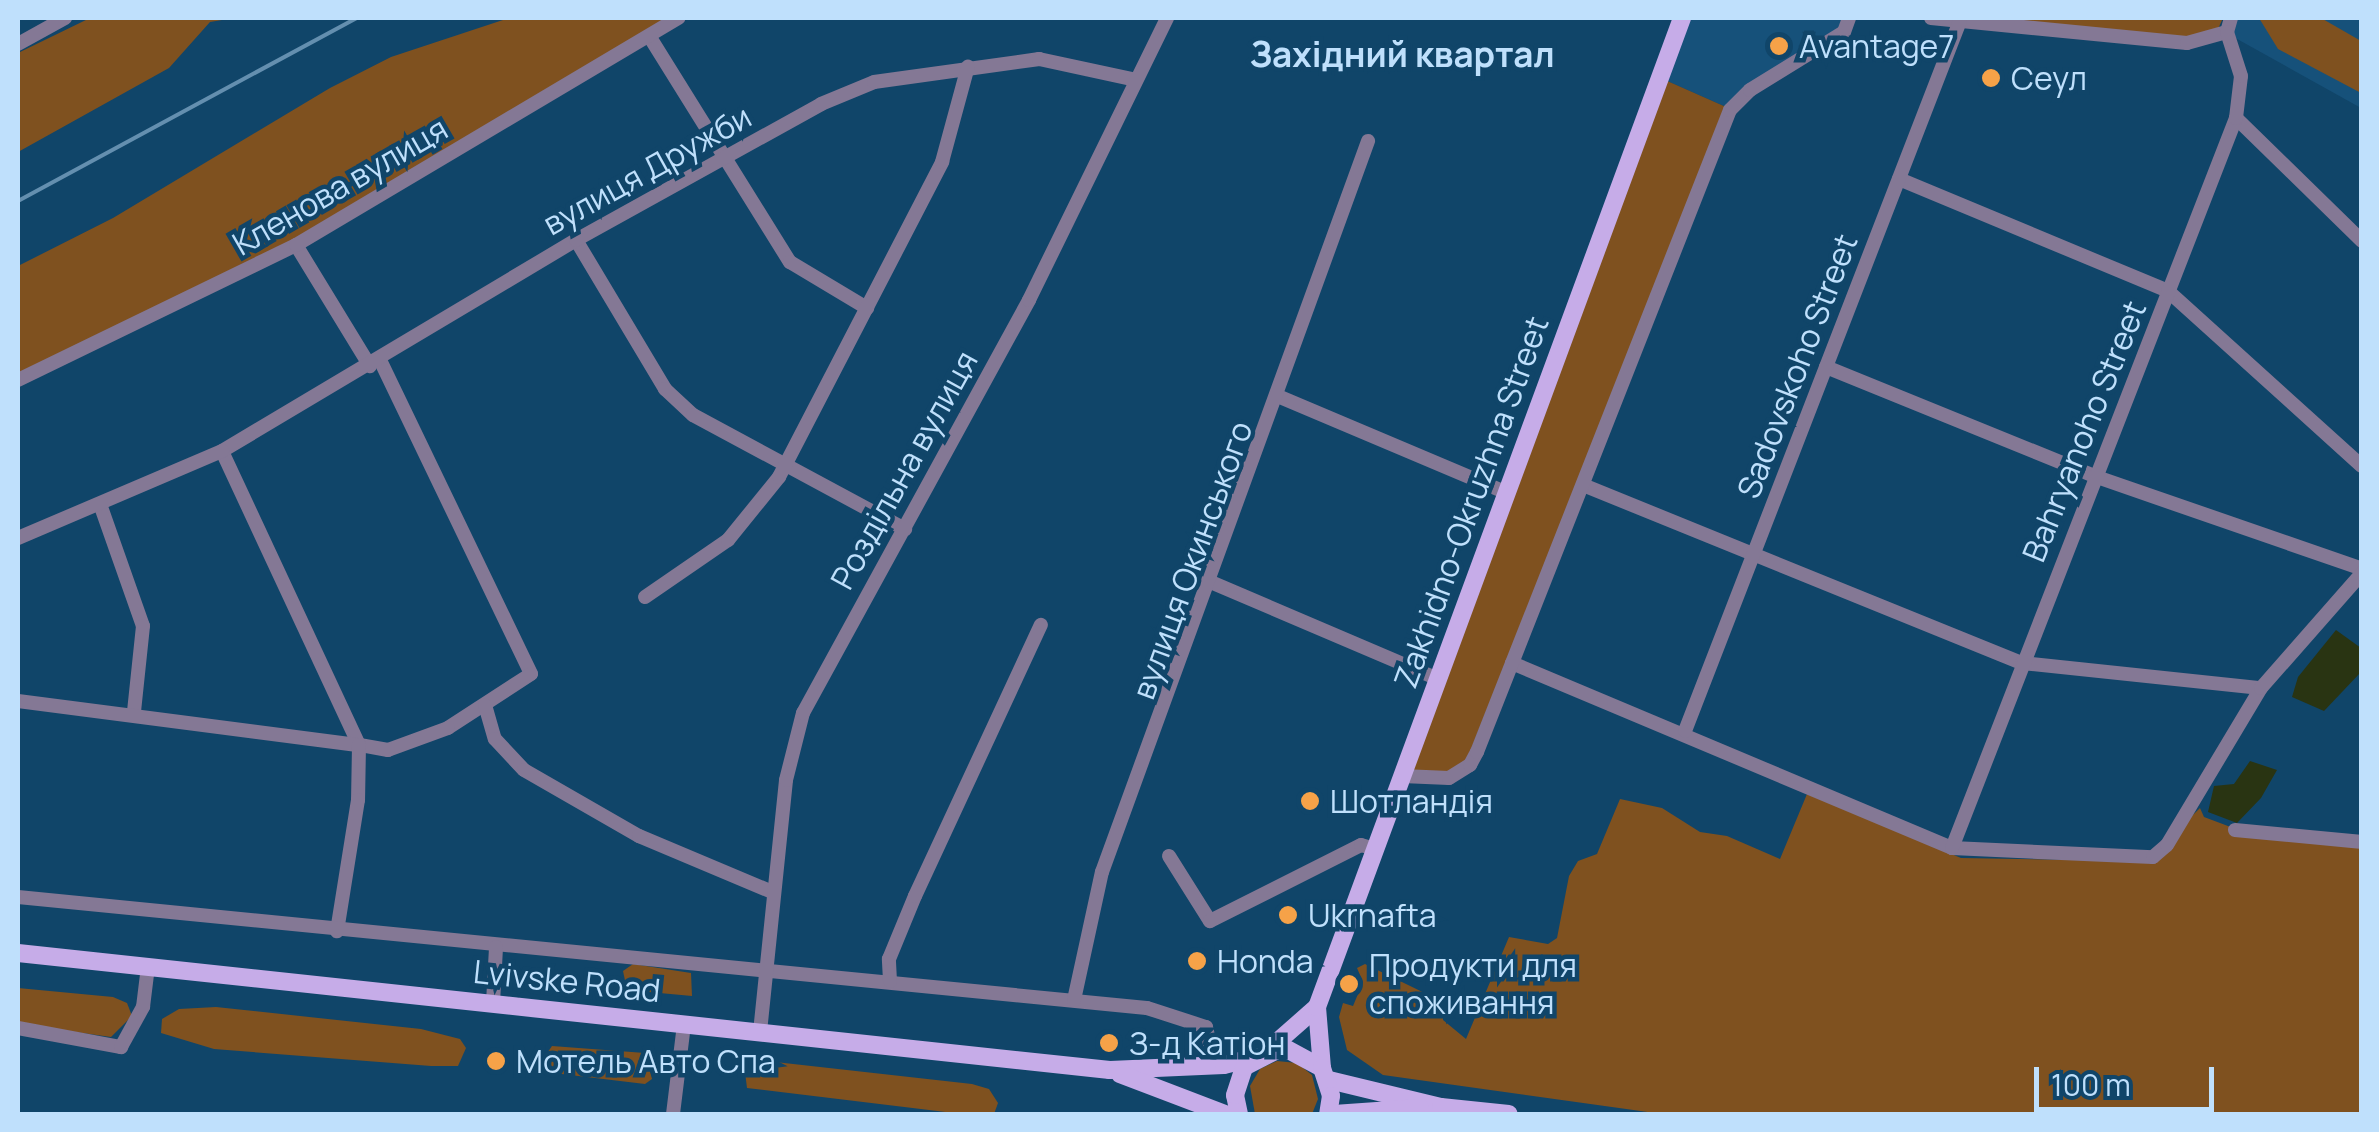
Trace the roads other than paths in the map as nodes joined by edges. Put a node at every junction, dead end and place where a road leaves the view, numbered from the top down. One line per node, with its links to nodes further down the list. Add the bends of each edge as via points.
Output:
1 (65, 18): 10 (street)
2 (678, 18): 9 (street, Кленова вулиця)
3 (1167, 18): 12 (street, Роздільна вулиця)
4 (1682, 18): 31 (main road, Zakhidno-Okruzhna Street)
5 (1849, 18): 30 (street, via 1844,32 1750,90 1730,110)
6 (1931, 18): 7 (street)
7 (1960, 22): 8 (street, via 2146,42 2206,42); 16 (street, Sadovskoho Street)
8 (2229, 25): 13 (street, Bahryanoho Street, via 2241,76)
9 (651, 39): 15 (street); 19 (street, Кленова вулиця)
10 (18, 44)
11 (968, 66): 12 (street, вулиця Дружби, via 1039,59); 15 (street, вулиця Дружби, via 874,82); 21 (street, via 942,162)
12 (1136, 80): 33 (street, Роздільна вулиця, via 1029,300)
13 (2236, 118): 18 (street); 20 (street, Bahryanoho Street)
14 (1368, 141): 25 (street, вулиця Окинського)
15 (727, 155): 17 (street, вулиця Дружби); 21 (street, via 790,262)
16 (1899, 179): 20 (street); 23 (street, Sadovskoho Street)
17 (576, 240): 22 (street, вулиця Дружби); 28 (street, via 665,389 693,415)
18 (2362, 240)
19 (296, 245): 22 (street); 24 (street, Кленова вулиця)
20 (2168, 291): 27 (street); 29 (street, Bahryanoho Street)
21 (866, 308): 28 (street)
22 (375, 363): 26 (street, вулиця Дружби); 45 (street, via 531,674)
23 (1826, 367): 29 (street); 35 (street, Sadovskoho Street)
24 (18, 380)
25 (1280, 397): 31 (street); 37 (street, вулиця Окинського)
26 (222, 451): 32 (street, вулиця Дружби); 48 (street)
27 (2362, 466)
28 (785, 468): 33 (street); 38 (street, via 728,540)
29 (2094, 476): 36 (street); 40 (street, Bahryanoho Street)
30 (1583, 485): 35 (street); 41 (street)
31 (1506, 493): 42 (main road, Zakhidno-Okruzhna Street)
32 (100, 504): 34 (street, вулиця Дружби); 46 (street, via 143,626)
33 (905, 529): 55 (street, Роздільна вулиця, via 803,714 786,780)
34 (18, 538)
35 (1754, 552): 40 (street); 47 (street, Sadovskoho Street)
36 (2362, 571): 43 (street)
37 (1212, 583): 42 (street); 63 (street, вулиця Окинського, via 1102,872)
38 (646, 597)
39 (1041, 626): 62 (street, via 914,896 889,959)
40 (2022, 662): 43 (street); 52 (street, Bahryanoho Street)
41 (1512, 664): 47 (street); 49 (street, via 1470,766 1440,780)
42 (1438, 680): 49 (main road, Zakhidno-Okruzhna Street)
43 (2261, 688): 52 (street, via 2167,846 2153,857)
44 (18, 701): 46 (street)
45 (486, 705): 48 (street, via 407,747); 55 (street, via 495,740 524,770 639,836)
46 (134, 712): 48 (street)
47 (1685, 731): 52 (street)
48 (359, 745): 57 (street, via 358,800)
49 (1402, 776): 53 (main road, Zakhidno-Okruzhna Street)
50 (2236, 830): 51 (street)
51 (2362, 842)
52 (1952, 848)
53 (1375, 849): 54 (street, via 1362,844 1210,921); 65 (main road, Zakhidno-Okruzhna Street)
54 (1170, 856)
55 (772, 892): 61 (street, Роздільна вулиця)
56 (18, 897): 57 (street)
57 (337, 931): 58 (street)
58 (496, 947): 61 (street); 64 (street)
59 (18, 953): 60 (main road, Lvivske Road)
60 (148, 966): 64 (main road, Lvivske Road); 67 (street, via 143,1008 120,1047)
61 (767, 971): 62 (street); 68 (street, Роздільна вулиця)
62 (890, 981): 63 (street)
63 (1074, 1000): 70 (street, via 1194,1019 1206,1027)
64 (492, 1003): 66 (main road, Lvivske Road)
65 (1316, 1008): 69 (main road, Zakhidno-Okruzhna Street); 72 (main road, Zakhidno-Okruzhna Street)
66 (684, 1024): 68 (main road, Lvivske Road); 74 (street)
67 (18, 1028)
68 (760, 1032): 71 (main road, Lvivske Road)
69 (1262, 1053): 70 (main road, Lvivske Road); 72 (main road, via 1298,1050); 76 (main road, via 1237,1080)
70 (1215, 1065): 71 (main road, Lvivske Road)
71 (1110, 1070): 75 (main road, Lvivske Road)
72 (1326, 1074): 73 (main road); 77 (main road, Zakhidno-Okruzhna Street)
73 (1441, 1107): 77 (main road); 78 (main road)
74 (673, 1114)
75 (1225, 1114)
76 (1239, 1114)
77 (1331, 1114)
78 (1509, 1114)

